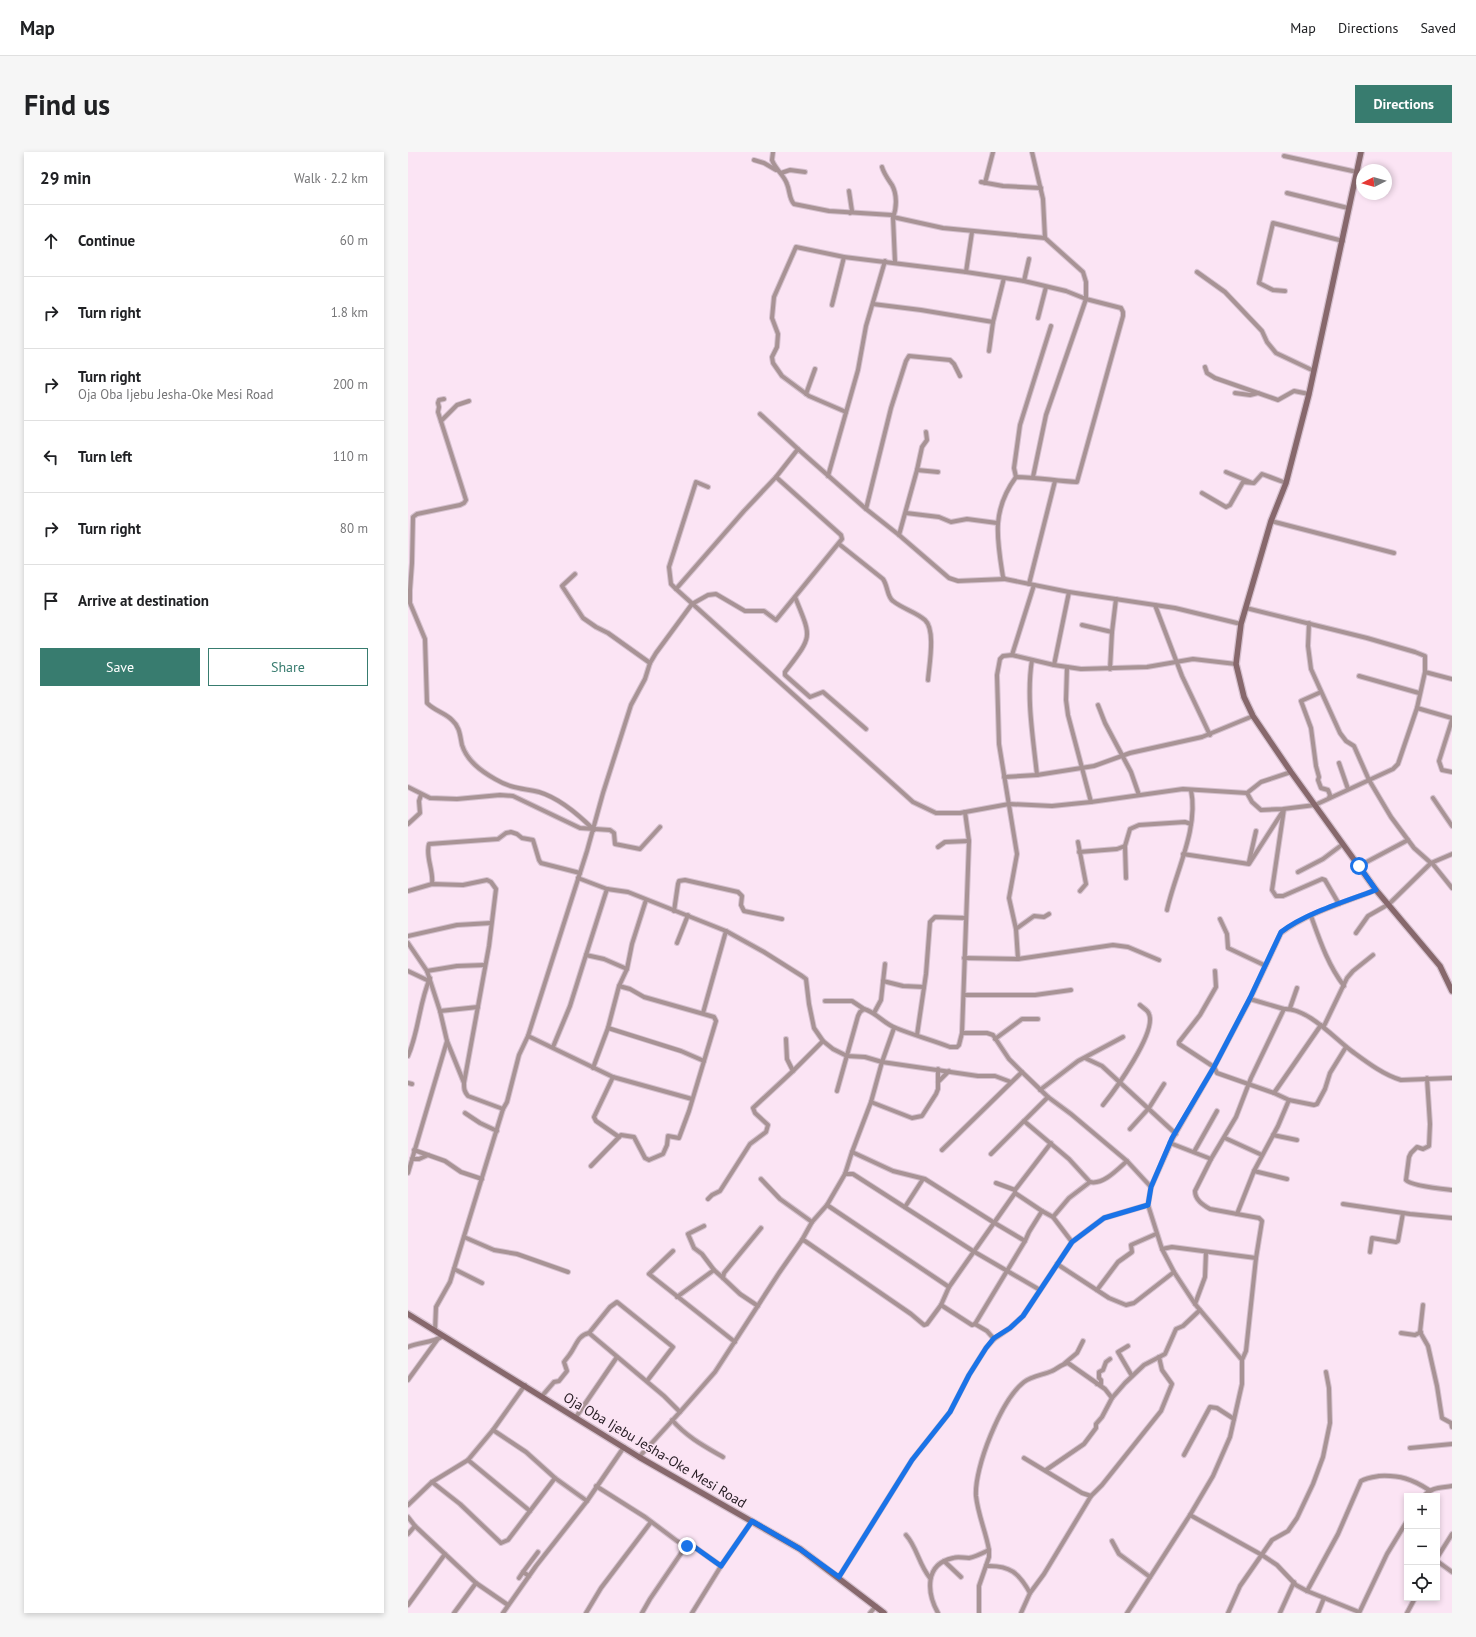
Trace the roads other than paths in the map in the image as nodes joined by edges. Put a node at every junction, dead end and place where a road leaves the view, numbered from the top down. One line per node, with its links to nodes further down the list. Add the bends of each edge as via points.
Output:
1 (773, 152): 9 (street, via 772,160)
2 (993, 152): 13 (street, via 983,182)
3 (1032, 152): 13 (street)
4 (1361, 152): 7 (main road)
5 (1284, 156): 11 (street)
6 (754, 160): 9 (street, via 764,162)
7 (1359, 164)
8 (882, 167): 18 (street, via 894,191)
9 (779, 171): 10 (street); 17 (street, via 794,204)
10 (805, 172)
11 (1356, 172)
12 (1356, 176): 16 (main road)
13 (1041, 188): 20 (street)
14 (848, 191): 17 (street, via 852,211)
15 (1287, 193): 16 (street)
16 (1348, 208): 21 (main road)
17 (850, 213): 18 (street)
18 (893, 217): 19 (street); 25 (street)
19 (972, 232): 20 (street); 26 (street)
20 (1045, 238): 32 (street, via 1083,272)
21 (1343, 241): 31 (street, via 1273,223 1259,283 1273,290); 41 (main road)
22 (844, 257): 24 (street); 34 (street); 45 (street, via 796,247 774,297 772,318 778,334 777,347 772,357 773,363 782,376)
23 (1029, 259): 29 (street)
24 (885, 261): 25 (street); 33 (street)
25 (894, 262): 26 (street)
26 (966, 272): 28 (street)
27 (1197, 272): 41 (street, via 1225,292 1262,331 1276,353)
28 (1004, 278): 29 (street); 36 (street)
29 (1024, 281): 30 (street)
30 (1046, 287): 32 (street); 35 (street)
31 (1285, 291)
32 (1086, 299): 60 (street, via 1046,415); 61 (street, via 1120,308 1123,312 1077,482)
33 (873, 304): 36 (street); 49 (street)
34 (832, 305)
35 (1038, 318)
36 (993, 322): 38 (street)
37 (1051, 326): 59 (street, via 1020,425 1014,468)
38 (989, 351)
39 (1205, 367): 44 (street, via 1207,373 1215,378)
40 (815, 369): 45 (street)
41 (1314, 371): 46 (main road)
42 (960, 376): 66 (street, via 950,360 909,356 891,408)
43 (1235, 393): 44 (street)
44 (1258, 393): 46 (street, via 1278,400 1296,391)
45 (806, 394): 49 (street)
46 (1309, 394): 63 (main road)
47 (444, 399): 51 (street, via 438,403)
48 (469, 401): 51 (street, via 457,405)
49 (846, 412): 57 (street)
50 (760, 414): 53 (street)
51 (441, 421): 132 (street, via 466,500 460,505 413,517 410,603 424,639 427,702 432,708 452,719 461,735 462,746 474,765 505,785 552,797)
52 (926, 432): 54 (street, via 927,440 922,447)
53 (798, 449): 57 (street); 58 (street)
54 (917, 470): 55 (street); 67 (street)
55 (938, 472)
56 (1226, 472): 62 (street)
57 (828, 476): 66 (street)
58 (776, 477): 71 (street, via 841,535); 76 (street)
59 (1016, 478): 60 (street); 69 (street, via 1004,498)
60 (1033, 478): 61 (street)
61 (1055, 481): 75 (street)
62 (1254, 483): 63 (street, via 1262,474); 65 (street, via 1242,482 1230,505 1226,507)
63 (1286, 483): 68 (main road)
64 (708, 487): 76 (street, via 696,482 678,537 669,567 671,584)
65 (1202, 493)
66 (866, 509): 70 (street)
67 (906, 513): 69 (street, via 939,517 951,522 967,519); 70 (street)
68 (1271, 522): 72 (street); 82 (main road)
69 (996, 523): 74 (street, via 997,544)
70 (899, 535): 74 (street, via 949,578 958,581)
71 (839, 544): 78 (street); 97 (street, via 883,579 894,602 927,622 931,635)
72 (1394, 553)
73 (575, 574): 90 (street, via 562,586 583,618)
74 (1005, 579): 75 (street)
75 (1031, 585): 77 (street); 87 (street)
76 (676, 589): 80 (street)
77 (1069, 592): 79 (street); 92 (street)
78 (795, 596): 80 (street, via 776,620 764,612 745,611 716,594 708,595); 105 (street, via 807,626 808,636 804,647 785,672 785,676 810,697 823,692)
79 (1116, 599): 81 (street); 86 (street)
80 (692, 604): 90 (street); 127 (street, via 913,802 936,812)
81 (1154, 605): 84 (street); 89 (street)
82 (1246, 608): 83 (street); 84 (main road)
83 (1308, 623): 95 (street, via 1424,655); 99 (street, via 1308,646 1312,668)
84 (1241, 624): 91 (main road)
85 (1082, 625): 86 (street)
86 (1112, 632): 94 (street)
87 (1012, 656): 88 (street); 113 (street, via 1003,656 1000,659 997,675 999,744)
88 (1032, 660): 92 (street); 112 (street, via 1029,677)
89 (1176, 661): 91 (street, via 1202,659); 94 (street, via 1146,667); 106 (street)
90 (650, 663): 132 (street, via 645,679 631,705)
91 (1236, 664): 103 (main road, via 1244,697)
92 (1054, 665): 93 (street)
93 (1067, 668): 94 (street); 109 (street, via 1067,708)
94 (1110, 669)
95 (1425, 672): 98 (street); 100 (street)
96 (1359, 676): 100 (street)
97 (928, 680)
98 (1452, 680)
99 (1321, 692): 114 (street, via 1340,733 1354,746); 121 (street, via 1301,701 1311,728 1318,780 1321,788 1328,790)
100 (1420, 693): 102 (street)
101 (1098, 705): 107 (street)
102 (1417, 708): 104 (street); 114 (street, via 1398,764)
103 (1253, 716): 106 (street); 110 (main road)
104 (1452, 719): 111 (street, via 1439,761 1442,770)
105 (866, 729)
106 (1210, 734): 107 (street, via 1192,741)
107 (1122, 757): 109 (street); 120 (street, via 1131,772)
108 (1339, 763): 116 (street)
109 (1081, 768): 112 (street); 123 (street)
110 (1291, 772): 118 (street, via 1261,782); 125 (main road)
111 (1452, 772)
112 (1037, 775): 113 (street)
113 (1004, 777): 124 (street)
114 (1369, 780): 116 (street); 134 (street)
115 (408, 787): 119 (street)
116 (1348, 789): 121 (street)
117 (1191, 790): 118 (street); 120 (street); 129 (street, via 1194,808)
118 (1247, 793): 126 (street, via 1261,810)
119 (421, 795): 128 (street, via 420,812); 132 (street, via 457,799 513,796 580,828)
120 (1139, 795): 123 (street)
121 (1329, 798): 125 (street)
122 (1433, 798): 130 (street)
123 (1091, 802): 124 (street, via 1052,806)
124 (1009, 804): 127 (street); 168 (street, via 1017,854 1009,898)
125 (1315, 805): 126 (street); 137 (main road)
126 (1284, 809): 144 (street); 157 (street, via 1273,893 1276,896 1283,896 1322,879)
127 (965, 812): 135 (street)
128 (408, 824)
129 (1191, 824): 138 (street, via 1185,822 1134,826 1130,829); 141 (street)
130 (1452, 826)
131 (660, 828): 132 (street, via 636,850 615,844 614,833 610,830)
132 (594, 830): 146 (street)
133 (1256, 831): 144 (street)
134 (1408, 840): 143 (street); 145 (street)
135 (969, 841): 139 (street, via 945,842); 164 (street)
136 (1078, 842): 140 (street)
137 (1343, 844): 145 (main road); 147 (street, via 1324,859)
138 (1125, 846): 140 (street, via 1112,850); 149 (street)
139 (938, 847)
140 (1079, 852): 155 (street, via 1086,884)
141 (1183, 854): 144 (street); 159 (street)
142 (1452, 854): 143 (street)
143 (1432, 863): 151 (street); 158 (street)
144 (1249, 864)
145 (1359, 866): 153 (main road)
146 (580, 872): 148 (street); 150 (street, via 541,863 533,840 509,832 498,839 428,844)
147 (1298, 872)
148 (578, 878): 152 (street); 211 (street)
149 (1126, 878)
150 (432, 884): 154 (street); 167 (street, via 463,885 487,880 491,882 496,889)
151 (1452, 888)
152 (607, 889): 156 (street, via 628,892); 174 (street)
153 (1376, 890): 157 (street); 158 (main road)
154 (408, 891)
155 (1080, 891)
156 (646, 900): 160 (street); 182 (street)
157 (1339, 904): 163 (street)
158 (1389, 904): 170 (street, via 1368,916); 193 (main road, via 1440,966)
159 (1167, 910)
160 (674, 911): 162 (street); 165 (street, via 679,881 685,880 738,892 742,896 741,905 744,911)
161 (1049, 914): 168 (street, via 1044,917 1034,916)
162 (688, 915): 169 (street); 173 (street)
163 (1311, 916): 181 (street, via 1281,932); 189 (street, via 1324,953)
164 (966, 918): 176 (street); 190 (street, via 935,917 930,922)
165 (782, 919)
166 (1220, 919): 181 (street, via 1227,934 1228,948)
167 (491, 923): 171 (street, via 457,925); 180 (street)
168 (1016, 929): 177 (street)
169 (726, 931): 203 (street); 216 (street, via 806,979 812,1022)
170 (1356, 933)
171 (408, 936)
172 (408, 943): 183 (street)
173 (677, 943)
174 (586, 955): 182 (street); 217 (street, via 570,1006)
175 (1373, 955): 189 (street, via 1353,971)
176 (964, 958): 177 (street); 194 (street)
177 (1018, 958): 178 (street, via 1113,945 1128,947)
178 (1159, 960)
179 (885, 964): 187 (street)
180 (486, 965): 183 (street); 198 (street)
181 (1264, 965): 195 (street)
182 (627, 968): 188 (street)
183 (427, 970): 186 (street)
184 (408, 971): 186 (street)
185 (1215, 971): 224 (street, via 1216,987 1200,1015 1178,1043)
186 (430, 980): 202 (street); 219 (street, via 423,999 416,1038)
187 (883, 981): 190 (street, via 903,986); 204 (street, via 881,1000)
188 (620, 986): 203 (street, via 627,987 644,997); 207 (street)
189 (1344, 986): 206 (street)
190 (924, 987): 210 (street)
191 (1297, 988): 200 (street)
192 (1071, 990): 194 (street)
193 (1452, 991)
194 (964, 996): 209 (street)
195 (1250, 998): 199 (street); 224 (street)
196 (825, 1002): 201 (street, via 852,1001)
197 (1140, 1005): 235 (street, via 1149,1012 1150,1022 1139,1051)
198 (478, 1007): 202 (street); 236 (street)
199 (1284, 1008): 200 (street); 238 (street)
200 (1290, 1008): 206 (street)
201 (864, 1009): 204 (street); 220 (street, via 858,1016)
202 (440, 1011): 215 (street)
203 (703, 1013): 222 (street, via 714,1017 716,1021)
204 (874, 1013): 208 (street)
205 (1038, 1019): 213 (street, via 1020,1020)
206 (1323, 1025): 218 (street); 241 (street)
207 (608, 1028): 222 (street); 225 (street)
208 (894, 1028): 210 (street); 223 (street)
209 (962, 1033): 210 (street, via 959,1045 953,1047); 213 (street, via 987,1032)
210 (917, 1035)
211 (528, 1036): 217 (street); 248 (street, via 519,1055)
212 (1123, 1037): 221 (street)
213 (995, 1038): 229 (street, via 1009,1059)
214 (786, 1039): 227 (street, via 787,1059)
215 (447, 1041): 236 (street); 261 (street)
216 (823, 1041): 220 (street); 227 (street)
217 (553, 1047): 225 (street)
218 (1346, 1047): 231 (street, via 1397,1079); 244 (street, via 1330,1073 1317,1104)
219 (408, 1056)
220 (847, 1056): 223 (street, via 865,1057); 240 (street)
221 (1085, 1058): 235 (street, via 1102,1066); 239 (street)
222 (704, 1061): 243 (street)
223 (882, 1062): 226 (street); 245 (street)
224 (1214, 1067): 238 (street, via 1217,1073); 254 (street)
225 (593, 1068): 230 (street)
226 (938, 1069): 228 (street); 233 (street)
227 (793, 1071): 284 (street, via 753,1108 768,1125 766,1132 750,1144 720,1191)
228 (949, 1071): 233 (street); 234 (street, via 995,1076)
229 (1022, 1072): 234 (street); 239 (street)
230 (613, 1077): 243 (street); 256 (street, via 594,1117)
231 (1427, 1078): 232 (street); 282 (street, via 1429,1146 1417,1147 1411,1153 1406,1182)
232 (1452, 1078)
233 (938, 1082): 245 (street, via 938,1089 922,1116 918,1118)
234 (1011, 1082): 262 (street)
235 (1121, 1082): 246 (street); 247 (street)
236 (464, 1083): 248 (street, via 468,1096)
237 (1164, 1084): 247 (street)
238 (1249, 1084): 241 (street); 257 (street)
239 (1040, 1090): 242 (street)
240 (837, 1092)
241 (1274, 1093): 244 (street)
242 (1048, 1097): 251 (street); 270 (street)
243 (692, 1099): 256 (street, via 680,1136 668,1136 663,1154 652,1160 647,1160 634,1137)
244 (1289, 1100): 255 (street)
245 (871, 1102): 263 (street)
246 (1103, 1105)
247 (1149, 1108): 252 (street); 254 (street)
248 (503, 1109): 253 (street)
249 (1217, 1111): 264 (street)
250 (465, 1113): 253 (street)
251 (1024, 1121): 259 (street); 265 (street)
252 (1130, 1129)
253 (497, 1131): 275 (street)
254 (1176, 1134): 260 (street)
255 (1273, 1135): 258 (street); 267 (street)
256 (618, 1137): 271 (street)
257 (1225, 1138): 267 (street); 269 (street)
258 (1297, 1140)
259 (1051, 1143): 280 (street); 283 (street)
260 (1170, 1143): 264 (street); 281 (street)
261 (414, 1150): 266 (street); 268 (street)
262 (942, 1150)
263 (852, 1152): 274 (street); 276 (street, via 894,1171)
264 (1194, 1152): 269 (street)
265 (991, 1154)
266 (428, 1155): 268 (street); 275 (street, via 445,1161 461,1172)
267 (1262, 1155): 272 (street)
268 (412, 1159): 273 (street)
269 (1211, 1159): 291 (street, via 1195,1196 1210,1209)
270 (1127, 1161): 280 (street, via 1111,1175); 281 (street)
271 (591, 1166)
272 (1254, 1171): 277 (street); 291 (street)
273 (408, 1173)
274 (845, 1174): 286 (street); 288 (street, via 853,1174)
275 (482, 1179): 299 (street)
276 (923, 1179): 288 (street); 295 (street)
277 (1287, 1179)
278 (761, 1180): 294 (street, via 780,1199)
279 (996, 1182): 283 (street)
280 (1090, 1182): 292 (street, via 1069,1198)
281 (1151, 1187): 287 (street)
282 (1452, 1190)
283 (1015, 1191): 289 (street); 295 (street)
284 (708, 1199)
285 (1343, 1204): 290 (street)
286 (828, 1205): 294 (street); 317 (street)
287 (1148, 1205): 298 (street); 302 (street, via 1104,1218)
288 (905, 1207): 305 (street)
289 (1042, 1211): 292 (street); 301 (street)
290 (1403, 1213): 293 (street); 307 (street, via 1398,1241 1372,1238)
291 (1237, 1214): 308 (street, via 1261,1219)
292 (1053, 1217): 302 (street)
293 (1452, 1218)
294 (812, 1222): 300 (street)
295 (993, 1222): 301 (street); 305 (street)
296 (704, 1226): 311 (street, via 688,1234 694,1248)
297 (761, 1228): 315 (street)
298 (1156, 1234): 303 (street); 319 (street, via 1131,1244 1130,1255 1118,1262)
299 (464, 1237): 310 (street); 313 (street, via 494,1250 517,1254)
300 (802, 1240): 322 (street, via 921,1323 927,1324); 324 (street)
301 (1025, 1241): 312 (street)
302 (1072, 1242): 309 (street)
303 (1162, 1249): 306 (street, via 1172,1247); 314 (street)
304 (673, 1251): 320 (street, via 649,1274)
305 (973, 1251): 312 (street); 317 (street)
306 (1206, 1252): 308 (street); 321 (street, via 1205,1277)
307 (1370, 1252)
308 (1256, 1258): 342 (street, via 1246,1351)
309 (1057, 1264): 318 (street); 319 (street)
310 (454, 1269): 316 (street); 328 (street, via 436,1307)
311 (714, 1270): 315 (street); 320 (street)
312 (1007, 1270): 318 (street); 327 (street)
313 (568, 1272)
314 (1174, 1272): 319 (street, via 1134,1303 1126,1305); 321 (street)
315 (723, 1278): 324 (street)
316 (482, 1283)
317 (949, 1287): 322 (street)
318 (1040, 1290): 333 (street, via 1017,1322)
319 (1097, 1290)
320 (677, 1297): 336 (street)
321 (1195, 1304): 325 (street)
322 (941, 1305): 327 (street, via 972,1325)
323 (1423, 1305): 329 (street)
324 (758, 1306): 336 (street)
325 (1200, 1310): 340 (street, via 1176,1329 1167,1352); 342 (street)
326 (408, 1314): 328 (main road, Oja Oba Ijebu Jesha-Oke Mesi Road)
327 (975, 1324): 333 (street)
328 (435, 1331): 332 (main road, Oja Oba Ijebu Jesha-Oke Mesi Road)
329 (1421, 1332): 331 (street, via 1415,1335); 356 (street, via 1428,1346 1442,1418 1451,1423)
330 (589, 1333): 339 (street); 347 (street, via 617,1302 673,1347); 350 (street, via 585,1333 578,1340 564,1362 567,1371)
331 (1401, 1333)
332 (443, 1336): 334 (street); 349 (main road, Oja Oba Ijebu Jesha-Oke Mesi Road)
333 (994, 1338): 400 (street, via 976,1363 950,1412 912,1460)
334 (437, 1340): 338 (street); 346 (street)
335 (1083, 1341): 343 (street, via 1077,1353)
336 (734, 1342): 352 (street, via 715,1372)
337 (1128, 1346): 345 (street, via 1118,1352)
338 (408, 1347)
339 (617, 1357): 347 (street); 353 (street)
340 (1159, 1358): 345 (street, via 1144,1364); 373 (street, via 1162,1370 1172,1384 1161,1411)
341 (1110, 1359): 348 (street, via 1099,1372 1101,1384)
342 (1242, 1360): 354 (street, via 1242,1384)
343 (1063, 1364): 348 (street, via 1068,1363); 388 (street, via 1022,1383 989,1436 976,1482 978,1509)
344 (1326, 1372): 392 (street, via 1330,1423 1323,1457 1297,1518 1288,1531 1272,1540)
345 (1132, 1376): 351 (street)
346 (408, 1380)
347 (647, 1382): 352 (street)
348 (1097, 1384): 351 (street)
349 (525, 1386): 350 (main road, Oja Oba Ijebu Jesha-Oke Mesi Road); 357 (street)
350 (542, 1396): 353 (main road, Oja Oba Ijebu Jesha-Oke Mesi Road)
351 (1112, 1398): 366 (street, via 1084,1444)
352 (680, 1412): 355 (street)
353 (576, 1417): 359 (main road, Oja Oba Ijebu Jesha-Oke Mesi Road)
354 (1234, 1419): 361 (street, via 1210,1406); 377 (street, via 1222,1458)
355 (672, 1420): 362 (street); 363 (street, via 697,1443)
356 (1452, 1427)
357 (493, 1430): 365 (street); 367 (street, via 526,1452)
358 (1452, 1444): 360 (street)
359 (624, 1447): 362 (main road, Oja Oba Ijebu Jesha-Oke Mesi Road); 369 (street)
360 (1410, 1448)
361 (1184, 1455)
362 (639, 1457): 379 (main road, Oja Oba Ijebu Jesha-Oke Mesi Road)
363 (723, 1457)
364 (1024, 1458): 366 (street)
365 (468, 1460): 368 (street); 376 (street)
366 (1046, 1470): 373 (street)
367 (555, 1478): 374 (street); 376 (street)
368 (432, 1482): 375 (street); 376 (street, via 502,1543 508,1540)
369 (596, 1486): 374 (street); 380 (street)
370 (1452, 1486): 371 (street)
371 (1429, 1490): 372 (street); 407 (street, via 1394,1475 1367,1478 1361,1482 1338,1534)
372 (1426, 1493)
373 (1091, 1496): 408 (street)
374 (587, 1501): 399 (street)
375 (408, 1505)
376 (530, 1511)
377 (1190, 1515): 392 (street); 402 (street)
378 (408, 1517): 381 (street)
379 (752, 1521): 395 (street); 400 (main road, Oja Oba Ijebu Jesha-Oke Mesi Road, via 800,1549)
380 (651, 1522): 387 (street); 417 (street, via 601,1588)
381 (415, 1526): 383 (street); 391 (street)
382 (1404, 1526): 414 (street, via 1387,1554)
383 (408, 1534)
384 (1452, 1534): 390 (street)
385 (906, 1535): 404 (street)
386 (1112, 1541): 402 (street, via 1119,1554)
387 (686, 1546): 395 (street, via 693,1546); 418 (street)
388 (989, 1550): 393 (street, via 970,1558 953,1557); 396 (street)
389 (538, 1552): 397 (street)
390 (1440, 1553)
391 (445, 1554): 405 (street); 411 (street)
392 (1262, 1555): 406 (street, via 1277,1565); 426 (street, via 1240,1586)
393 (944, 1561): 401 (street); 404 (street)
394 (1440, 1564): 398 (street)
395 (721, 1566): 419 (street)
396 (986, 1566): 408 (street, via 1000,1565 1009,1569 1020,1577); 423 (street, via 979,1586)
397 (523, 1572): 399 (street); 403 (street)
398 (1452, 1572)
399 (529, 1576): 412 (street)
400 (839, 1577): 413 (main road, Oja Oba Ijebu Jesha-Oke Mesi Road)
401 (962, 1577)
402 (1150, 1577): 425 (street)
403 (519, 1578)
404 (930, 1578): 422 (street, via 930,1595)
405 (476, 1582): 412 (street); 415 (street)
406 (1294, 1582): 407 (street); 427 (street)
407 (1307, 1591): 409 (street)
408 (1030, 1593): 424 (street)
409 (1324, 1598): 414 (street); 428 (street)
410 (1413, 1601): 429 (street)
411 (408, 1605)
412 (508, 1605): 416 (street)
413 (876, 1606): 420 (street); 421 (main road, Oja Oba Ijebu Jesha-Oke Mesi Road)
414 (1359, 1612)
415 (454, 1613)
416 (502, 1613)
417 (586, 1613)
418 (642, 1613)
419 (692, 1613)
420 (870, 1613)
421 (884, 1613)
422 (938, 1613)
423 (979, 1613)
424 (1021, 1613)
425 (1127, 1613)
426 (1228, 1613)
427 (1280, 1613)
428 (1318, 1613)
429 (1407, 1613)

